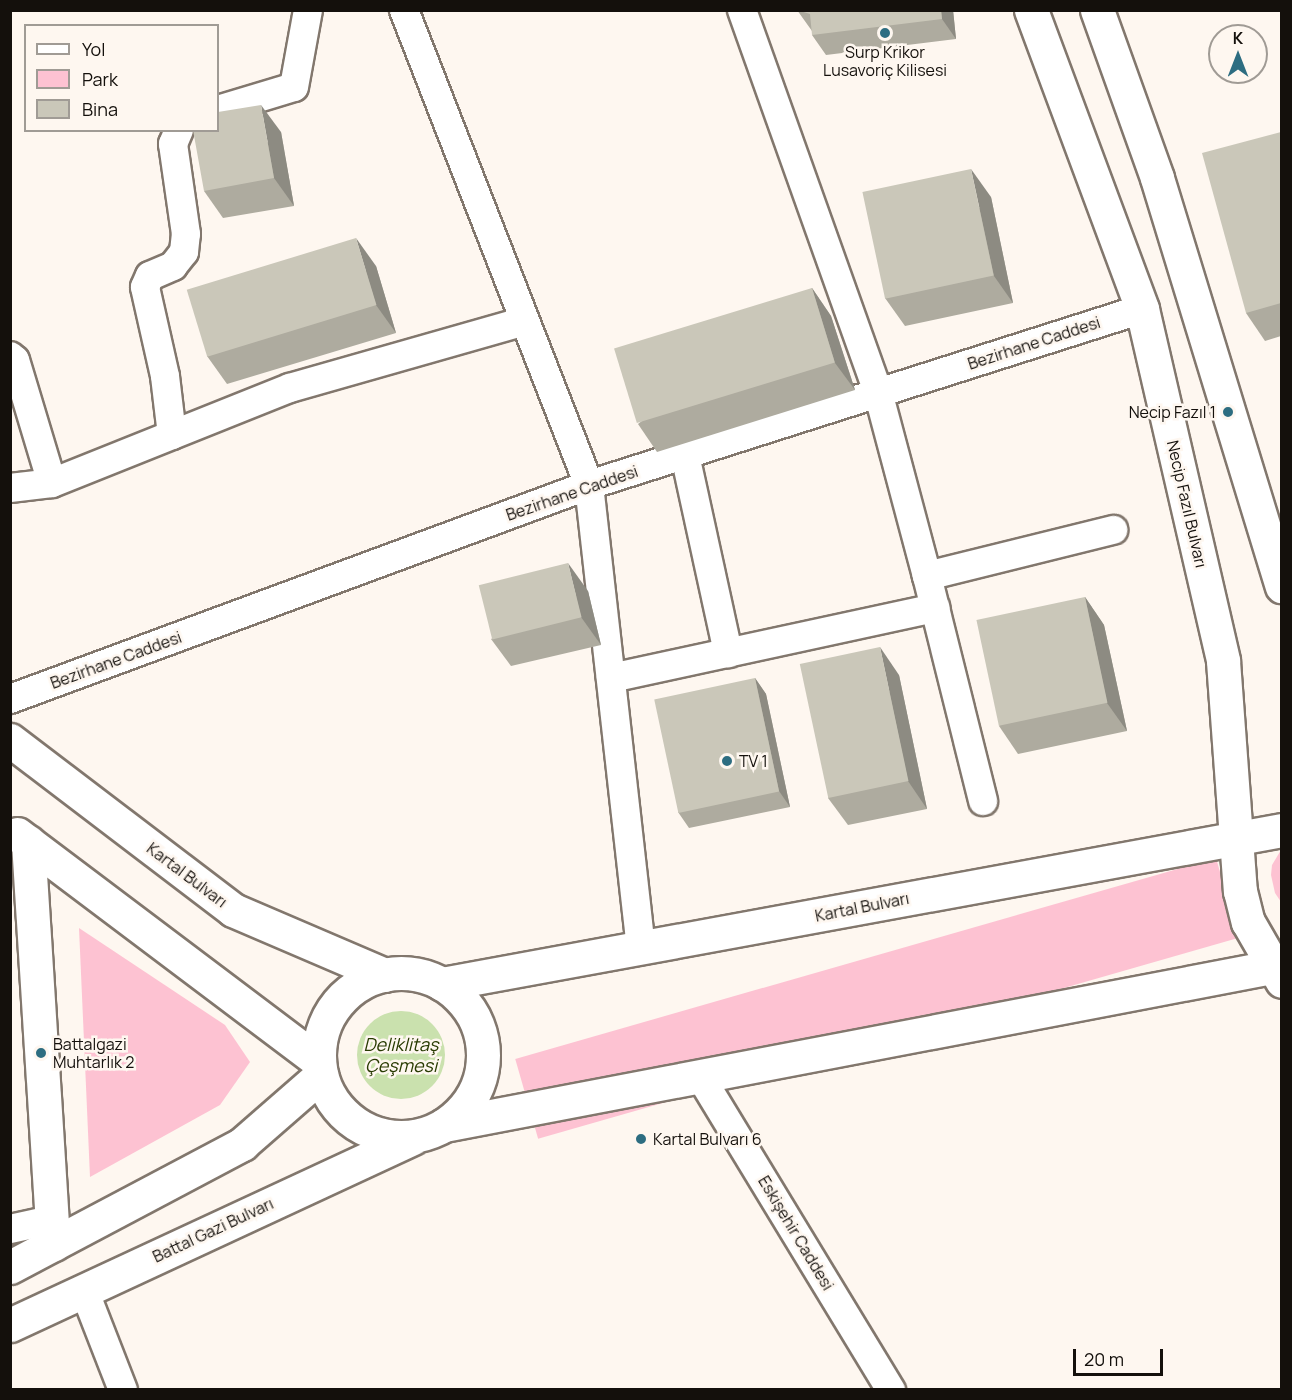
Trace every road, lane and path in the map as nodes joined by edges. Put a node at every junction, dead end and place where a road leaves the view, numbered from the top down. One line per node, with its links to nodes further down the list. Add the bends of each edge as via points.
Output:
1 (308, 10): 6 (street, via 294,87)
2 (404, 10): 9 (street)
3 (742, 10): 11 (street)
4 (1031, 10): 8 (main road, Necip Fazıl Bulvarı)
5 (1097, 10): 19 (main road, via 1157,178)
6 (219, 110)
7 (178, 132): 12 (street, via 173,144 186,234 184,252 173,266 150,276 145,287 165,376)
8 (1142, 309): 11 (street, Bezirhane Caddesi); 28 (main road, Necip Fazıl Bulvarı, via 1223,661)
9 (525, 321): 12 (street, via 290,388); 15 (street)
10 (10, 356): 14 (street, via 15,360)
11 (878, 392): 13 (street, Bezirhane Caddesi); 18 (street)
12 (172, 435): 14 (street)
13 (685, 455): 15 (street, Bezirhane Caddesi); 21 (street)
14 (52, 483): 16 (street)
15 (589, 485): 22 (street); 23 (street, Bezirhane Caddesi)
16 (10, 488)
17 (1113, 530): 18 (street)
18 (927, 576): 20 (street)
19 (1281, 582)
20 (936, 608): 21 (street); 25 (street)
21 (728, 653): 22 (street)
22 (611, 678): 29 (street)
23 (10, 699)
24 (10, 740): 31 (main road, Kartal Bulvarı, via 233,910)
25 (983, 801)
26 (1281, 830): 28 (main road, Kartal Bulvarı)
27 (19, 836): 33 (main road); 37 (main road)
28 (1236, 838): 29 (main road, Kartal Bulvarı); 30 (main road, Necip Fazıl Bulvarı, via 1244,909 1254,933)
29 (641, 949): 32 (main road, Kartal Bulvarı)
30 (1279, 971): 34 (main road)
31 (385, 975): 32 (main road, via 424,976); 33 (main road, via 349,991 335,1005 320,1041)
32 (442, 984): 35 (main road, via 458,996 479,1030 482,1069 466,1105)
33 (320, 1068): 35 (main road, via 331,1098 359,1126 397,1137); 37 (main road, via 242,1144)
34 (700, 1076): 35 (main road); 42 (street, Eskişehir Caddesi)
35 (430, 1130): 39 (main road, Battal Gazi Bulvarı)
36 (10, 1229): 37 (street)
37 (52, 1232): 38 (main road)
38 (10, 1267)
39 (84, 1290): 40 (main road, Battal Gazi Bulvarı); 41 (street)
40 (10, 1325)
41 (123, 1389)
42 (891, 1389)

